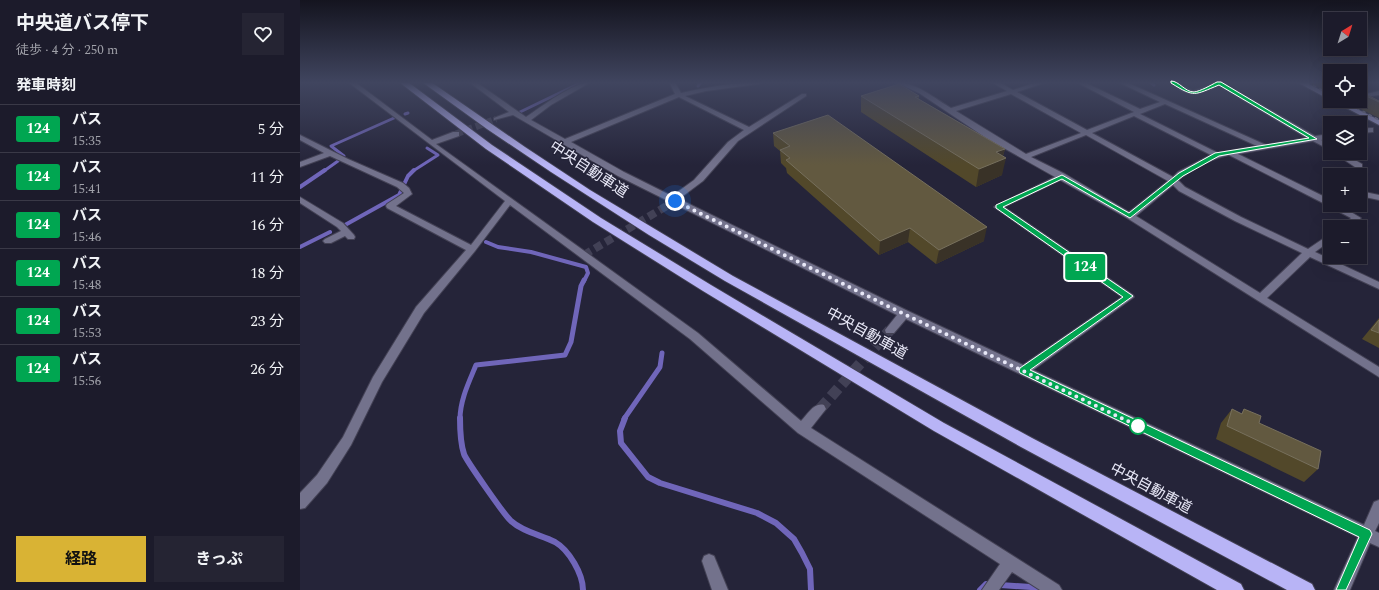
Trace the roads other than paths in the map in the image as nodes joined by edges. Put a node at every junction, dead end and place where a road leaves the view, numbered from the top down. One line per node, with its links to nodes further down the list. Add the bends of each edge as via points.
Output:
1 (387, 110): 31 (street)
2 (440, 110): 72 (highway, via 597,220 707,288 940,427)
3 (464, 110): 73 (highway, 中央自動車道, via 559,174 688,254 970,412)
4 (509, 110): 17 (street)
5 (541, 110): 20 (street)
6 (644, 110): 30 (street)
7 (708, 110): 22 (street)
8 (779, 110): 22 (street)
9 (955, 110): 16 (street)
10 (1045, 110): 25 (street)
11 (1131, 110): 18 (street)
12 (1147, 110): 18 (street)
13 (1183, 110): 33 (street)
14 (1266, 110): 29 (street)
15 (1352, 110): 21 (main road)
16 (950, 111): 37 (street)
17 (514, 113): 19 (street); 20 (street)
18 (1138, 113): 25 (street); 36 (street)
19 (496, 119)
20 (527, 120): 30 (street)
21 (1379, 124)
22 (748, 129): 48 (street, via 725,148 690,188)
23 (1370, 130): 24 (street)
24 (1367, 131)
25 (1086, 132): 37 (street); 42 (street)
26 (456, 134): 31 (street)
27 (300, 137): 34 (street)
28 (1323, 137): 29 (street)
29 (1314, 139): 32 (street); 33 (street)
30 (565, 142): 48 (street)
31 (431, 144): 47 (street)
32 (1323, 144)
33 (1265, 147): 35 (street)
34 (331, 153): 39 (street); 54 (street, via 403,187 408,194 390,206)
35 (1231, 153): 36 (street); 46 (street)
36 (1217, 155): 42 (street)
37 (1027, 156): 41 (street)
38 (1350, 160): 40 (street)
39 (300, 165)
40 (1360, 168)
41 (1062, 176): 50 (street); 60 (street, via 998,207 1129,296)
42 (1174, 180): 50 (street); 55 (street, via 1182,189)
43 (1367, 195): 44 (street)
44 (1379, 198)
45 (300, 199): 52 (street, via 340,225 349,235)
46 (1323, 199)
47 (510, 200): 54 (street); 63 (street, via 694,336)
48 (672, 200): 58 (street)
49 (1347, 212): 51 (street, via 1357,218)
50 (1130, 216): 57 (street)
51 (1354, 220)
52 (328, 241)
53 (1323, 242): 55 (street)
54 (472, 249): 64 (street, via 420,310 376,380 347,441 322,479)
55 (1308, 253): 56 (street); 57 (street)
56 (1379, 286)
57 (1262, 298): 61 (street)
58 (904, 314): 59 (street); 60 (street)
59 (890, 330)
60 (1023, 371): 66 (street)
61 (1379, 373)
62 (820, 409): 63 (street)
63 (802, 429): 68 (street)
64 (300, 503)
65 (1379, 507): 66 (street)
66 (1373, 537): 74 (street)
67 (709, 561): 69 (street)
68 (1010, 563): 70 (street); 71 (street)
69 (720, 590)
70 (990, 590)
71 (1054, 590)
72 (1235, 590)
73 (1306, 590)
74 (1342, 590)

